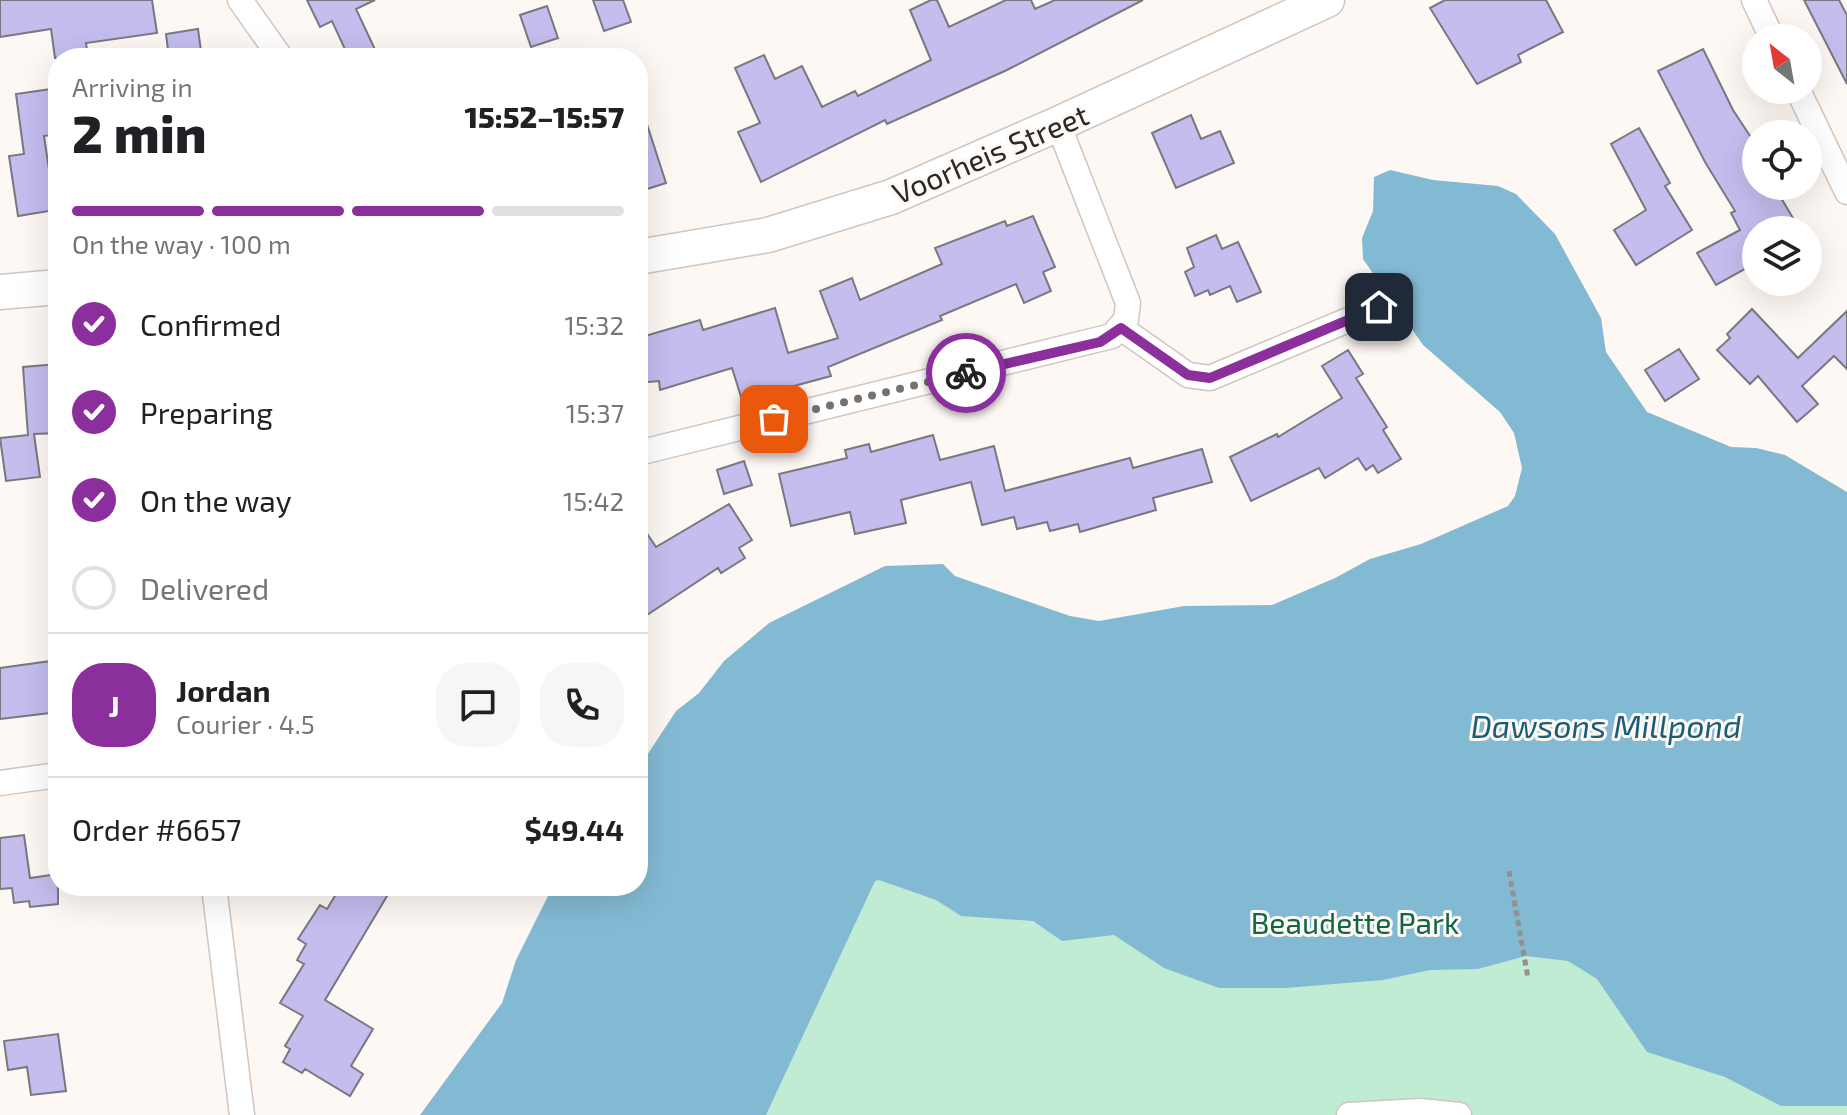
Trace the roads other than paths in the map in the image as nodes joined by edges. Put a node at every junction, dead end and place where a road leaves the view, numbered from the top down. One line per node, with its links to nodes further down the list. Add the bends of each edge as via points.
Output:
1 (240, 0): 5 (street)
2 (1327, 0): 7 (street, Voorheis Street)
3 (1754, 0): 4 (street)
4 (1765, 24)
5 (274, 48)
6 (1805, 104): 8 (street)
7 (1058, 124): 9 (street, Voorheis Street, via 934,180 819,221 729,244); 13 (street, via 1125,293 1128,312)
8 (1847, 192)
9 (648, 256)
10 (48, 288): 11 (street)
11 (0, 292)
12 (1379, 307): 13 (street, via 1210,378 1188,375)
13 (1121, 328): 14 (street, via 1100,342)
14 (648, 451)
15 (48, 776): 16 (street)
16 (0, 783)
17 (215, 896): 18 (street)
18 (242, 1115)
19 (1349, 1115): 20 (street)
20 (1459, 1115)

